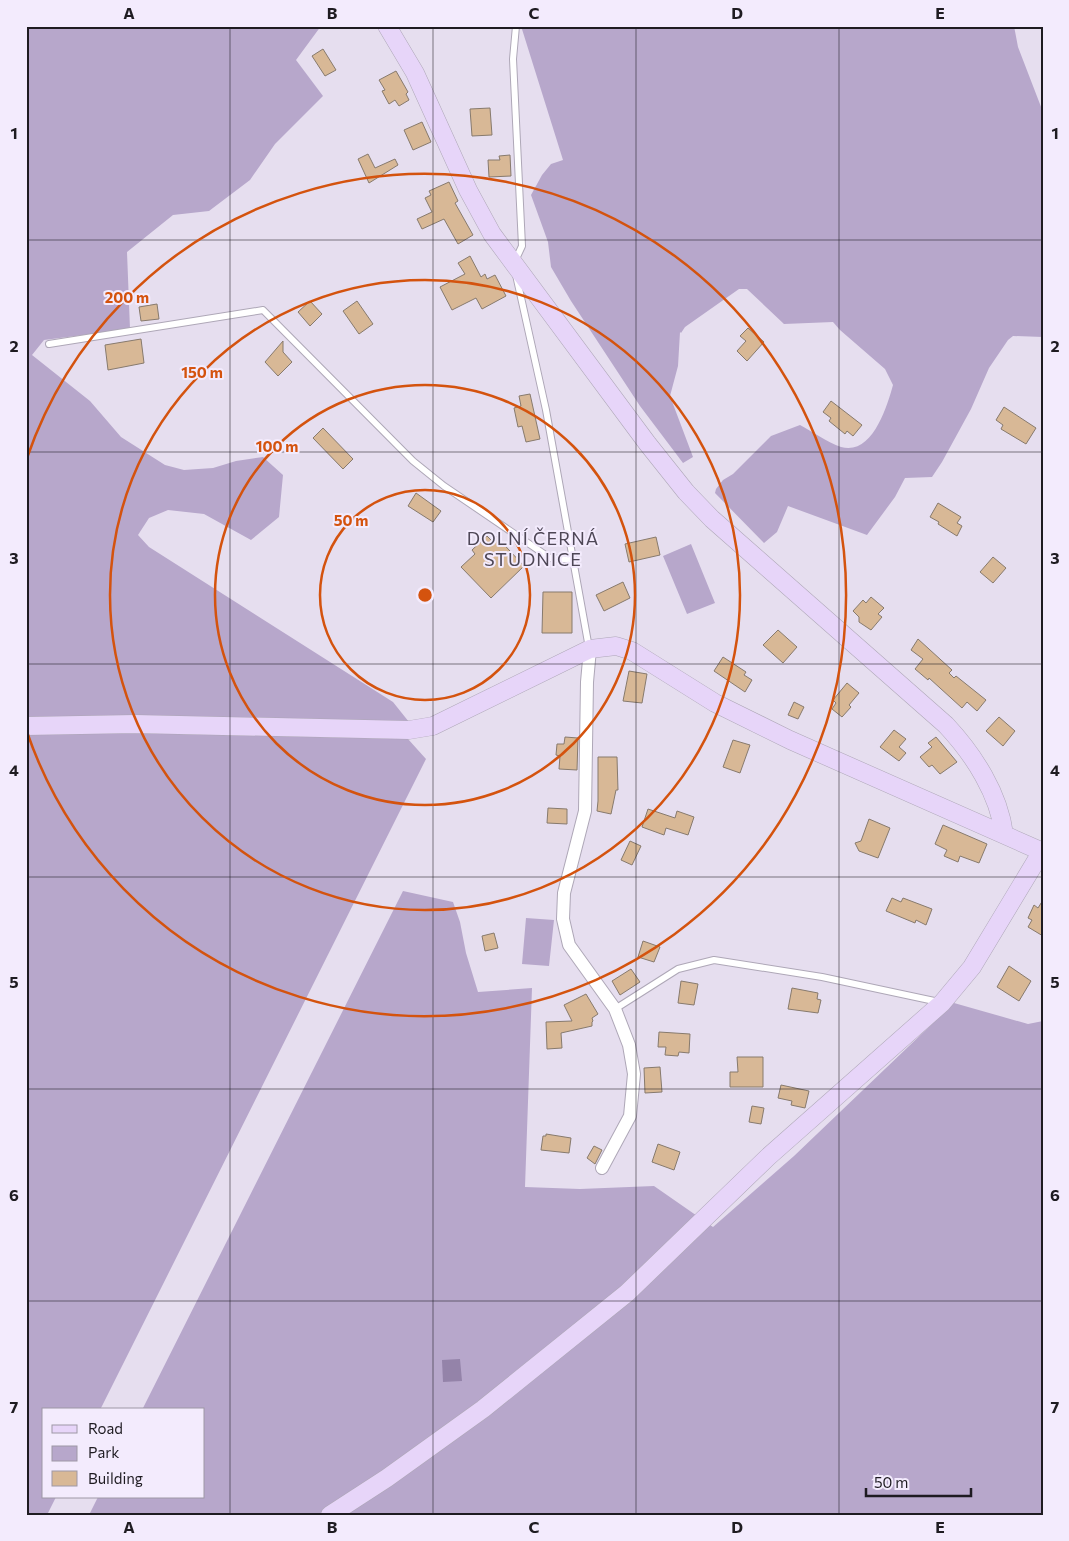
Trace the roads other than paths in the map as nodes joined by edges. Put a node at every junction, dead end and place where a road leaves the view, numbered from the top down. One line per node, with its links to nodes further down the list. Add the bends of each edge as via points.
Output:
1 (387, 26): 3 (street, via 414,73 468,190)
2 (516, 26): 3 (lane, via 512,59 522,246)
3 (513, 264): 5 (lane, via 546,410); 8 (street, via 686,492 712,519 960,740 998,805)
4 (49, 344): 5 (lane, via 263,310 413,461 550,558)
5 (573, 560): 6 (lane)
6 (590, 649): 7 (street, via 433,726 408,730 135,724); 8 (street, via 616,646 632,650 724,707 790,740); 11 (street, via 585,811 564,892 563,919 569,945)
7 (26, 726)
8 (1004, 834): 9 (street)
9 (1043, 851): 10 (street, via 972,967)
10 (942, 1003): 11 (lane, via 822,977 714,960 678,968); 13 (street, via 768,1157 628,1292 483,1409)
11 (614, 1009): 12 (street, via 629,1045 634,1074 630,1116)
12 (602, 1168)
13 (330, 1515)

